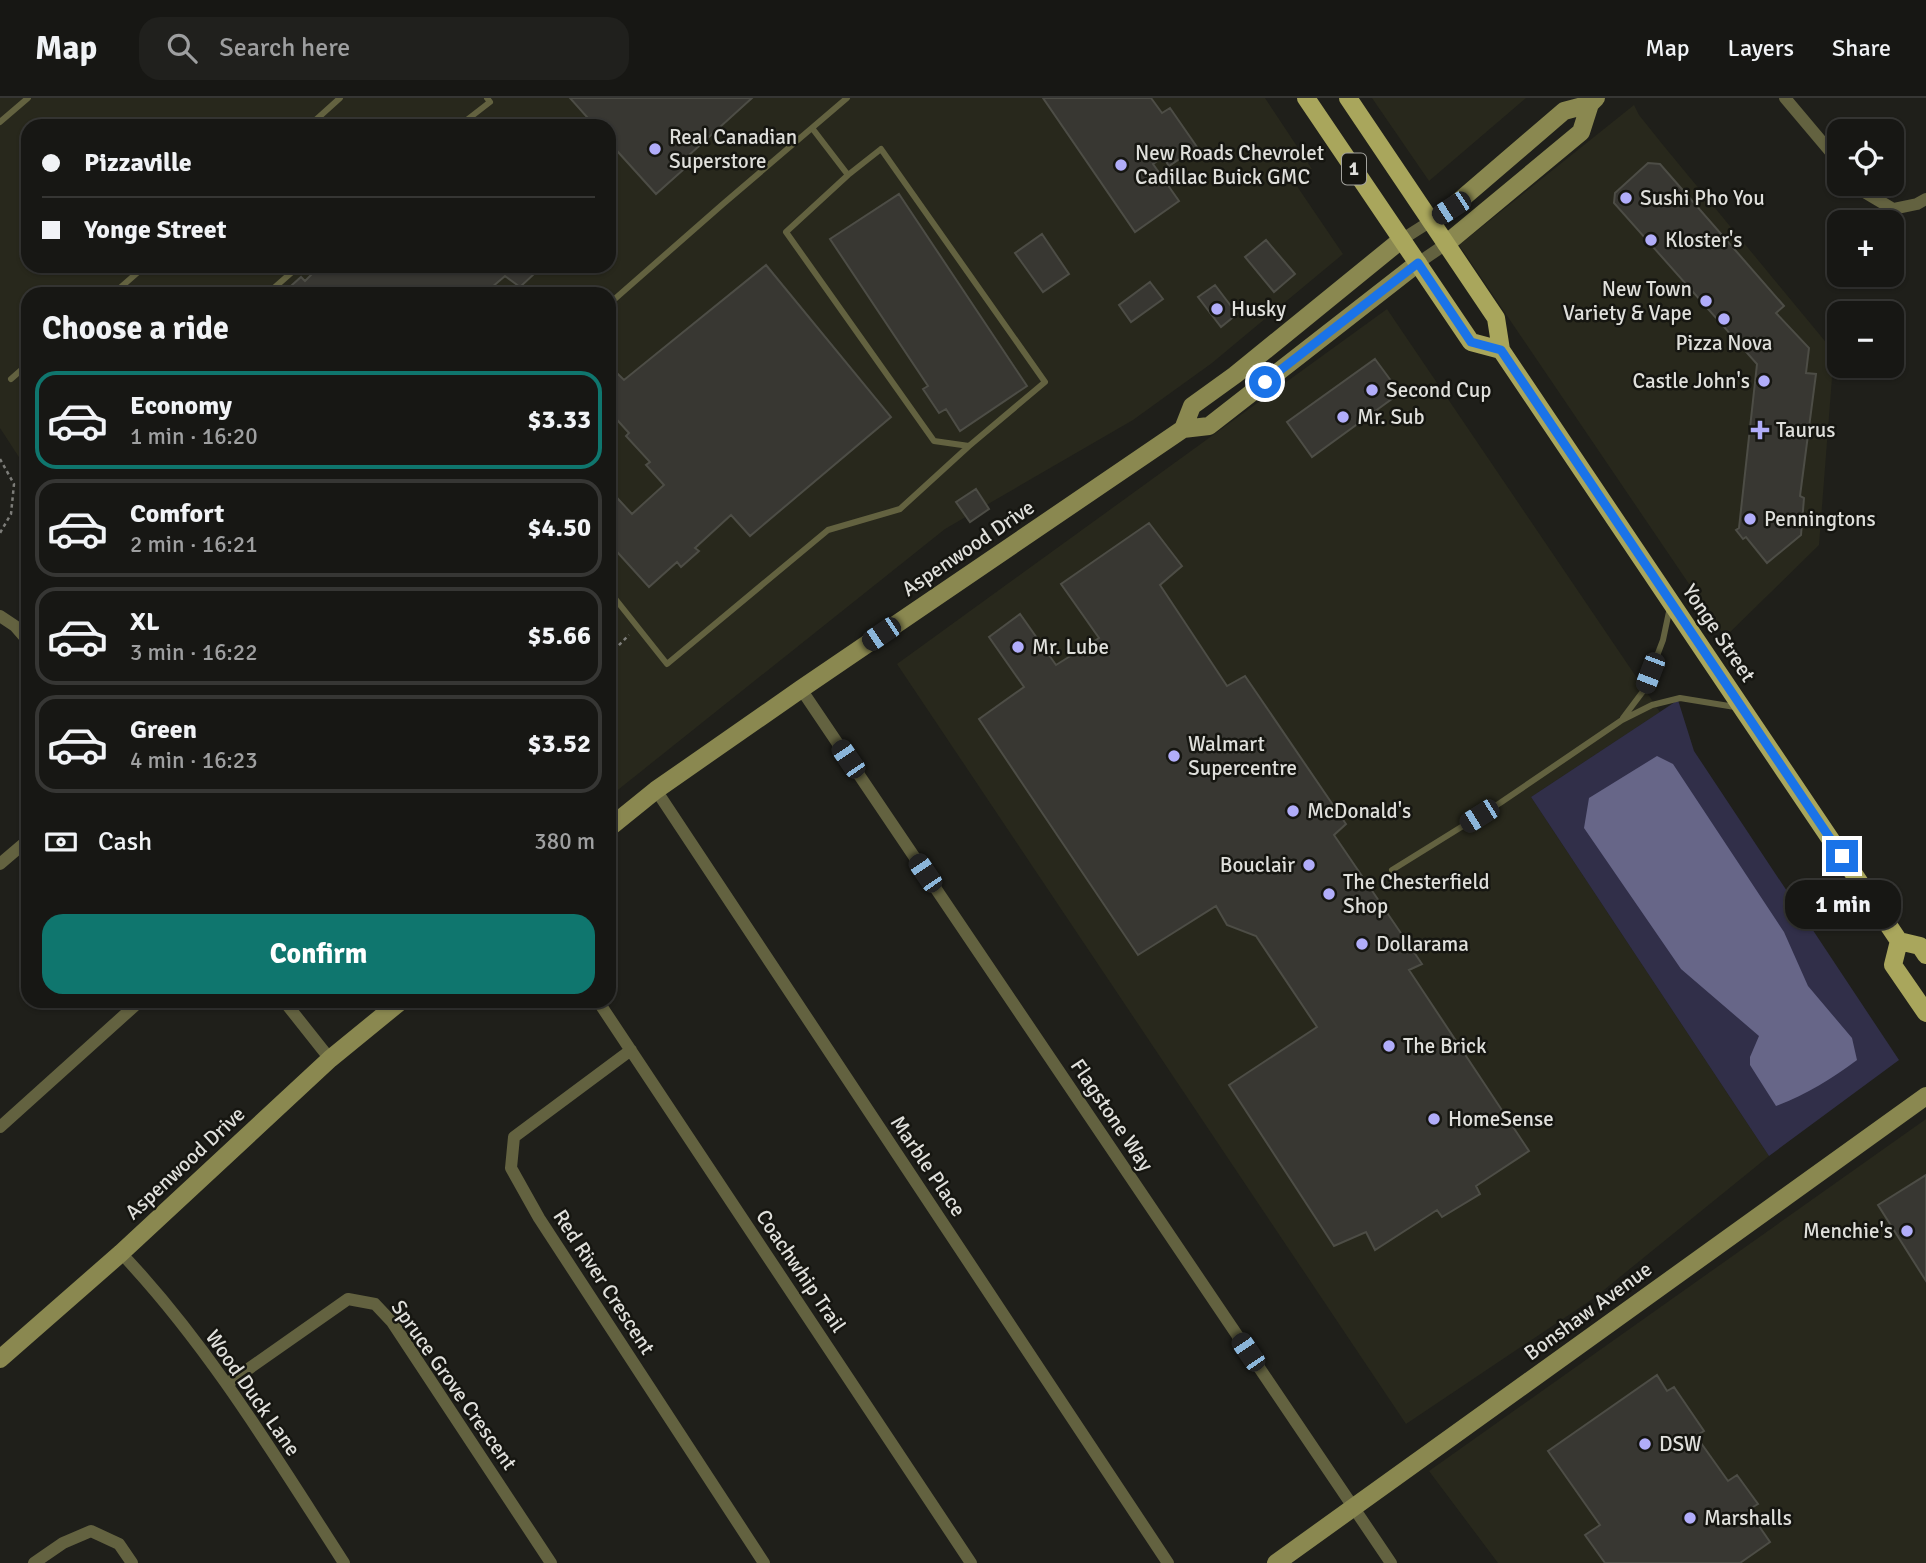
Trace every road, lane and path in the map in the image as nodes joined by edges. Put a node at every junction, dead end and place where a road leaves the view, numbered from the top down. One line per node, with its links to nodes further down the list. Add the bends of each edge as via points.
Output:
1 (28, 98): 11 (lane)
2 (340, 98): 9 (lane)
3 (487, 98): 10 (lane, via 491,102)
4 (847, 98): 12 (lane)
5 (1306, 98): 18 (main road, 1)
6 (1348, 98): 17 (main road, Yonge Street / 1)
7 (1785, 98): 13 (street)
8 (1593, 101): 17 (street, via 1564,111); 19 (street, via 1580,132)
9 (317, 119)
10 (468, 119)
11 (0, 122)
12 (812, 128): 14 (lane); 25 (lane)
13 (1827, 148)
14 (848, 176): 30 (lane, via 786,232 934,441); 30 (lane, via 881,149 1045,382)
15 (1871, 196): 16 (street, via 1893,209)
16 (1926, 199)
17 (1431, 221): 18 (street); 19 (main road, Yonge Street / 1)
18 (1401, 240): 20 (main road, 1); 29 (street, Aspenwood Drive, via 1192,406)
19 (1446, 244): 20 (street); 26 (main road, Yonge Street / 1, via 1496,318)
20 (1418, 263): 26 (main road, 1, via 1471,342); 29 (street, Aspenwood Drive, via 1209,426)
21 (137, 273): 23 (lane)
22 (291, 273): 24 (lane)
23 (121, 287)
24 (275, 287)
25 (616, 298)
26 (1501, 350): 34 (main road, Yonge Street / 1)
27 (21, 371): 28 (lane)
28 (11, 379)
29 (1183, 429): 39 (street, Aspenwood Drive)
30 (969, 446): 36 (lane, via 900,509 828,530 667,664)
31 (0, 459): 32 (path, via 14,484 11,514)
32 (0, 533)
33 (616, 600): 36 (lane)
34 (1671, 601): 40 (main road, Yonge Street / 1); 41 (lane, via 1663,640 1644,690)
35 (0, 616): 37 (street)
36 (638, 627): 38 (path)
37 (21, 632)
38 (616, 648)
39 (801, 689): 42 (street, Aspenwood Drive); 61 (street, Flagstone Way)
40 (1742, 708): 41 (lane, via 1680,698); 47 (main road, Yonge Street / 1)
41 (1622, 720): 46 (lane)
42 (656, 790): 43 (street, Aspenwood Drive); 68 (street, Marble Place)
43 (616, 822)
44 (21, 846): 45 (street)
45 (0, 864)
46 (1392, 870)
47 (1899, 941): 48 (main road, Yonge Street / 1, via 1920,946); 53 (main road, via 1893,965)
48 (1926, 955)
49 (132, 1008): 57 (street)
50 (290, 1008): 55 (street)
51 (392, 1008): 55 (street, Aspenwood Drive)
52 (603, 1008): 54 (street, Coachwhip Trail)
53 (1926, 1013)
54 (631, 1051): 66 (street, Red River Crescent, via 514,1137 511,1168); 67 (street, Coachwhip Trail)
55 (330, 1059): 58 (street, Aspenwood Drive)
56 (1926, 1096): 61 (street, Bonshaw Avenue)
57 (0, 1127)
58 (121, 1253): 59 (street, Aspenwood Drive); 60 (street, Wood Duck Lane)
59 (0, 1359)
60 (227, 1384): 64 (street, Wood Duck Lane); 65 (street, Spruce Grove Crescent, via 348,1299 375,1304 392,1322)
61 (1353, 1508): 69 (street, Bonshaw Avenue); 70 (street, Flagstone Way)
62 (34, 1563): 63 (street, via 91,1531 119,1544)
63 (132, 1563)
64 (344, 1563)
65 (551, 1563)
66 (764, 1563)
67 (971, 1563)
68 (1168, 1563)
69 (1276, 1563)
70 (1391, 1563)

